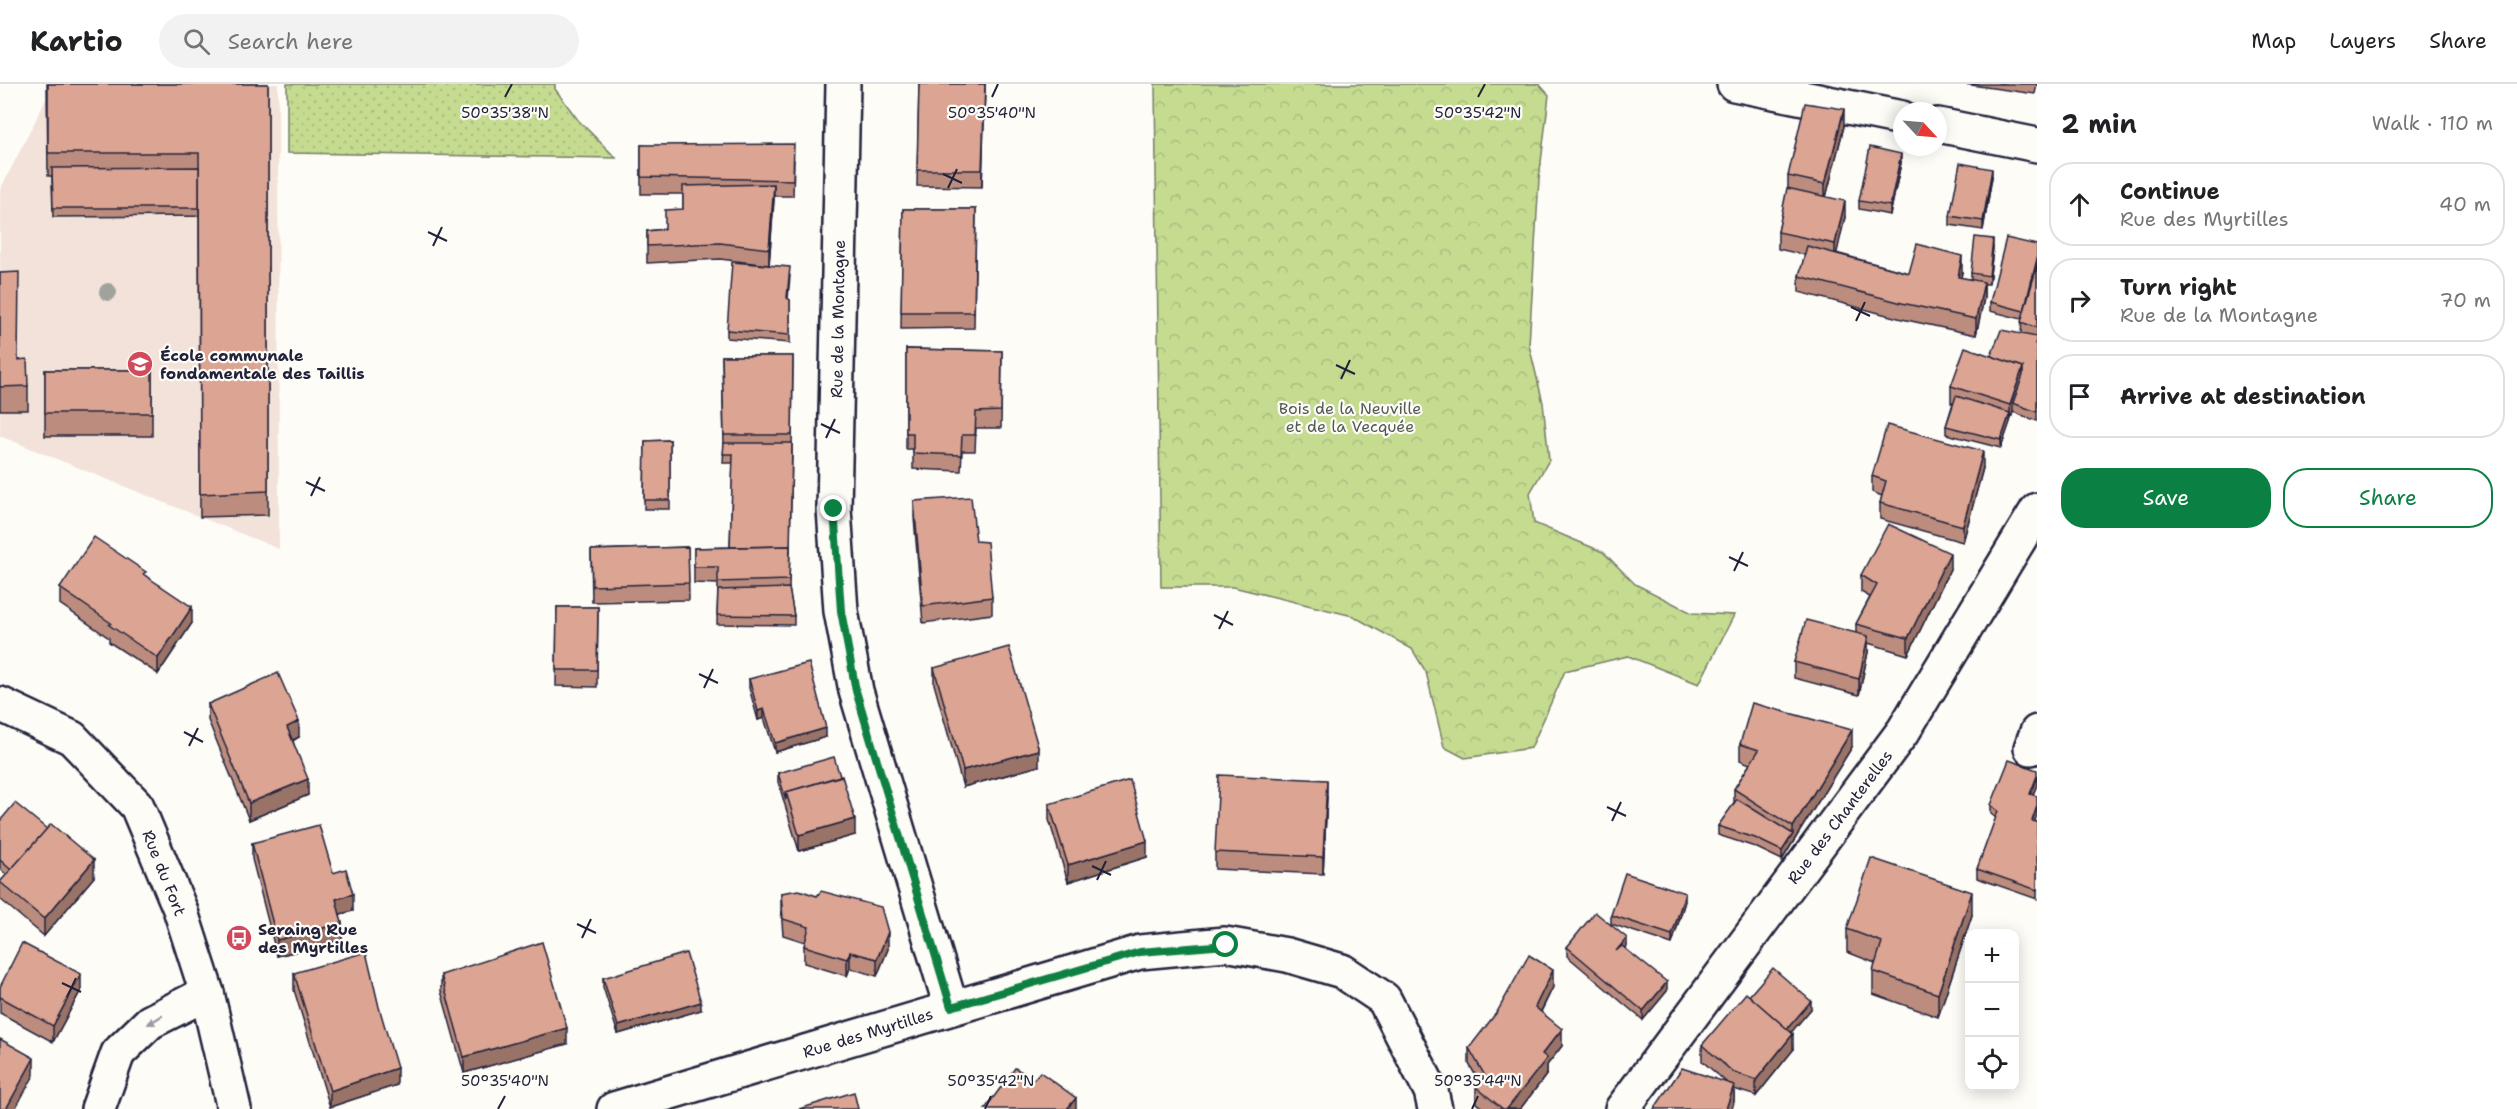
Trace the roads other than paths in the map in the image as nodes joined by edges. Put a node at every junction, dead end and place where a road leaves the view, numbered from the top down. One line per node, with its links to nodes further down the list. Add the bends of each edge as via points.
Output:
1 (843, 84): 9 (street, Rue de la Montagne, via 834,509 841,611 856,691)
2 (1734, 84): 3 (street)
3 (1893, 116)
4 (1947, 127): 5 (street)
5 (2037, 145)
6 (2037, 510): 14 (street, Rue des Chanterelles, via 1904,730)
7 (0, 704): 8 (street, Rue du Fort, via 72,738 137,806 180,909)
8 (207, 993): 10 (street, one-way to 10, via 150,1022 118,1053); 11 (street, Rue du Fort)
9 (951, 1007): 12 (street, Rue des Myrtilles); 13 (street, Rue des Myrtilles, via 1140,952 1226,945 1287,955 1342,971 1384,999 1431,1091)
10 (98, 1109)
11 (234, 1109)
12 (614, 1109)
13 (1435, 1109)
14 (1622, 1109)

